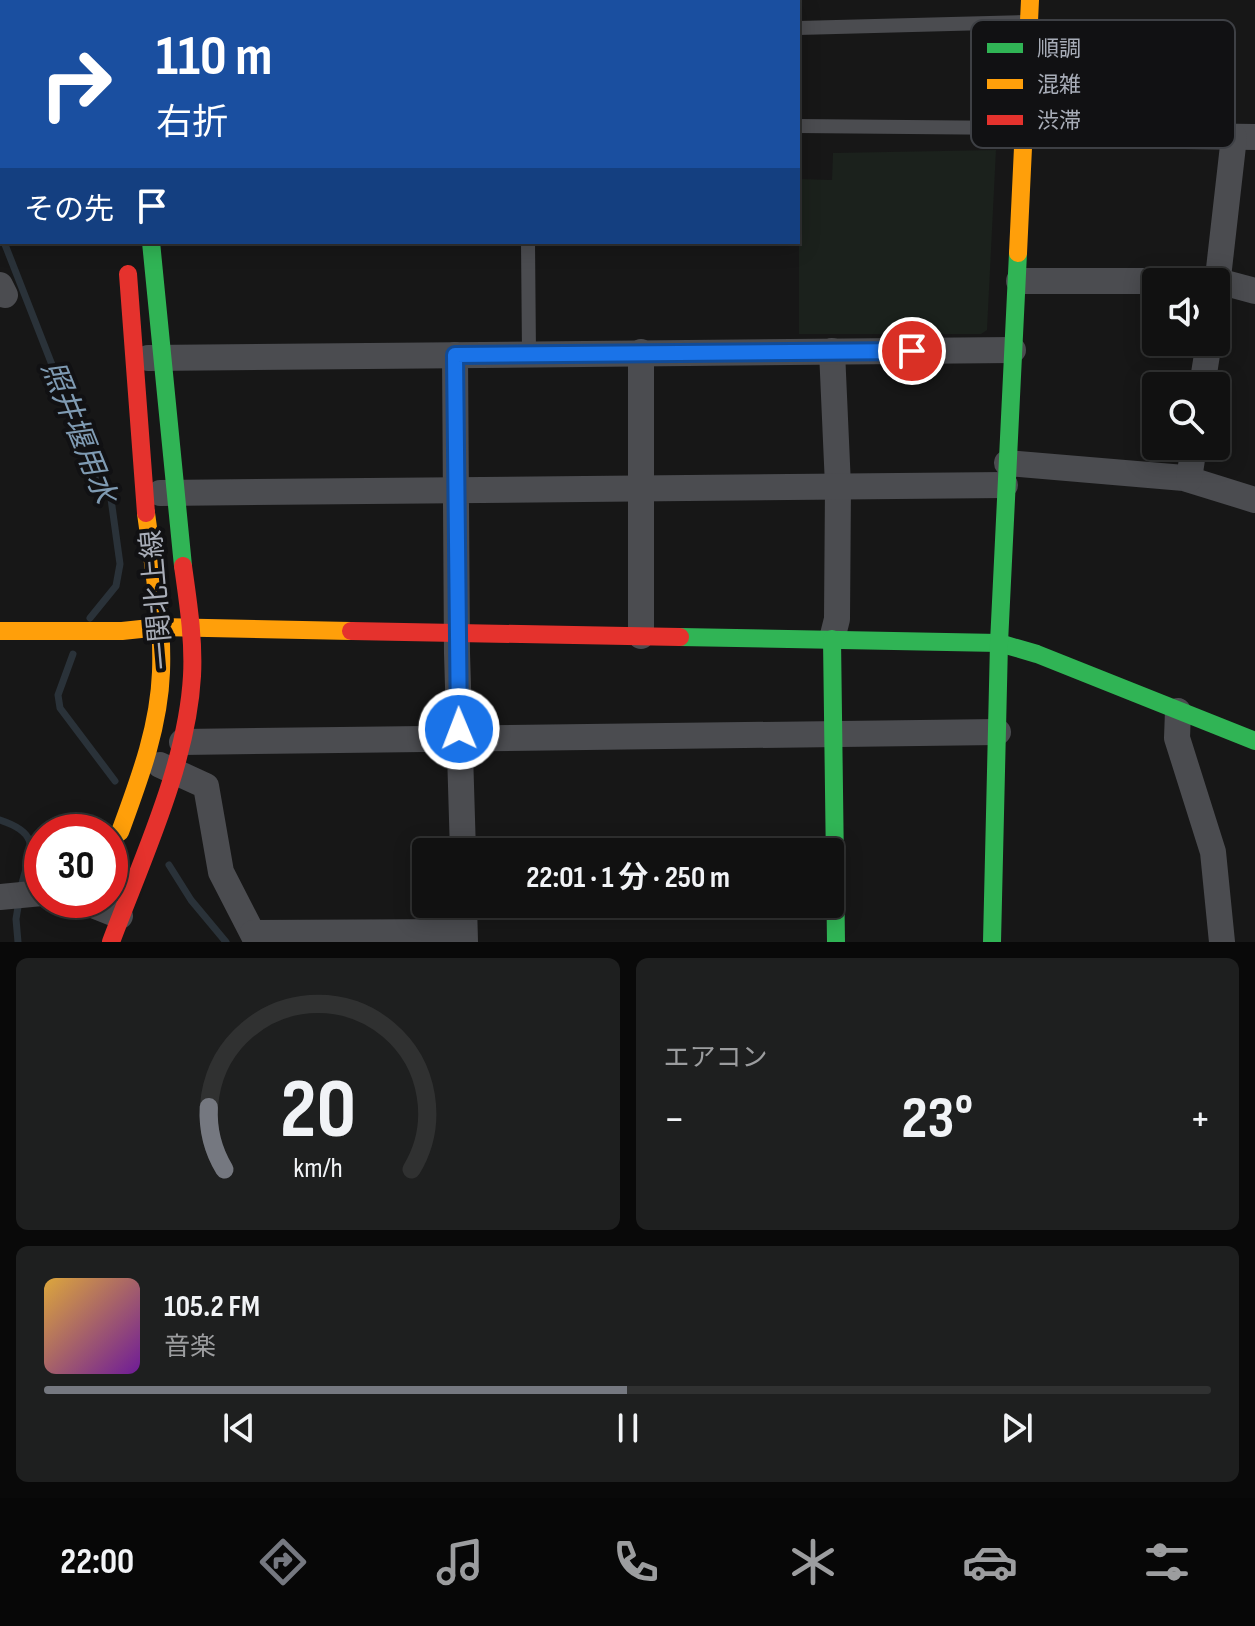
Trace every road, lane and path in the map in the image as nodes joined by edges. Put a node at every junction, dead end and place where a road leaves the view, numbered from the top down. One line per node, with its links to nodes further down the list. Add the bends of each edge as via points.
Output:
1 (1030, 0): 2 (street)
2 (1028, 20)
3 (971, 23): 4 (lane)
4 (800, 28)
5 (800, 126): 6 (lane)
6 (971, 128)
7 (1244, 137): 12 (street)
8 (1023, 148): 13 (street)
9 (151, 244): 22 (street, 一関北上線)
10 (528, 244): 20 (lane)
11 (127, 257): 23 (street, 一関北上線)
12 (1221, 268)
13 (1019, 281): 14 (street); 17 (street)
14 (1142, 285)
15 (1230, 289): 16 (street)
16 (1255, 291)
17 (1013, 350): 18 (street); 25 (street)
18 (832, 351): 19 (street); 27 (street)
19 (641, 352): 20 (street); 28 (street)
20 (529, 354): 21 (street)
21 (455, 355): 22 (street); 29 (street)
22 (163, 356): 23 (street); 30 (street, 一関北上線)
23 (133, 359): 31 (street, 一関北上線)
24 (1192, 460): 26 (street)
25 (1006, 474): 26 (street); 27 (street); 39 (street)
26 (1189, 479): 32 (street)
27 (838, 486): 28 (street); 38 (street, via 837,619)
28 (642, 487): 29 (street); 37 (street)
29 (456, 488): 30 (street); 36 (street)
30 (173, 492): 31 (street); 34 (street, 一関北上線)
31 (144, 494): 33 (street, 一関北上線)
32 (1255, 500)
33 (160, 627): 34 (street); 35 (street); 46 (street, 一関北上線, via 161,674)
34 (191, 628): 36 (street); 45 (street, 一関北上線, via 192,678)
35 (0, 631)
36 (457, 635): 37 (street); 43 (street)
37 (641, 636): 38 (street)
38 (832, 639): 39 (street); 42 (street)
39 (999, 643): 40 (street); 41 (street)
40 (1178, 711): 44 (street); 59 (street, via 1177,738 1213,852)
41 (998, 732): 42 (street); 58 (street)
42 (832, 735): 43 (street); 57 (street)
43 (462, 740): 45 (street); 49 (street)
44 (1255, 741)
45 (182, 742): 47 (street, 一関北上線)
46 (147, 759): 47 (street); 48 (street, 一関北上線)
47 (174, 771): 51 (street, 一関北上線); 55 (street, via 206,786 221,872)
48 (127, 814)
49 (463, 838)
50 (24, 895): 52 (street)
51 (128, 895)
52 (0, 897)
53 (119, 918): 56 (street, 一関北上線)
54 (465, 937): 55 (street)
55 (255, 938)
56 (111, 942)
57 (836, 942)
58 (992, 942)
59 (1222, 942)

